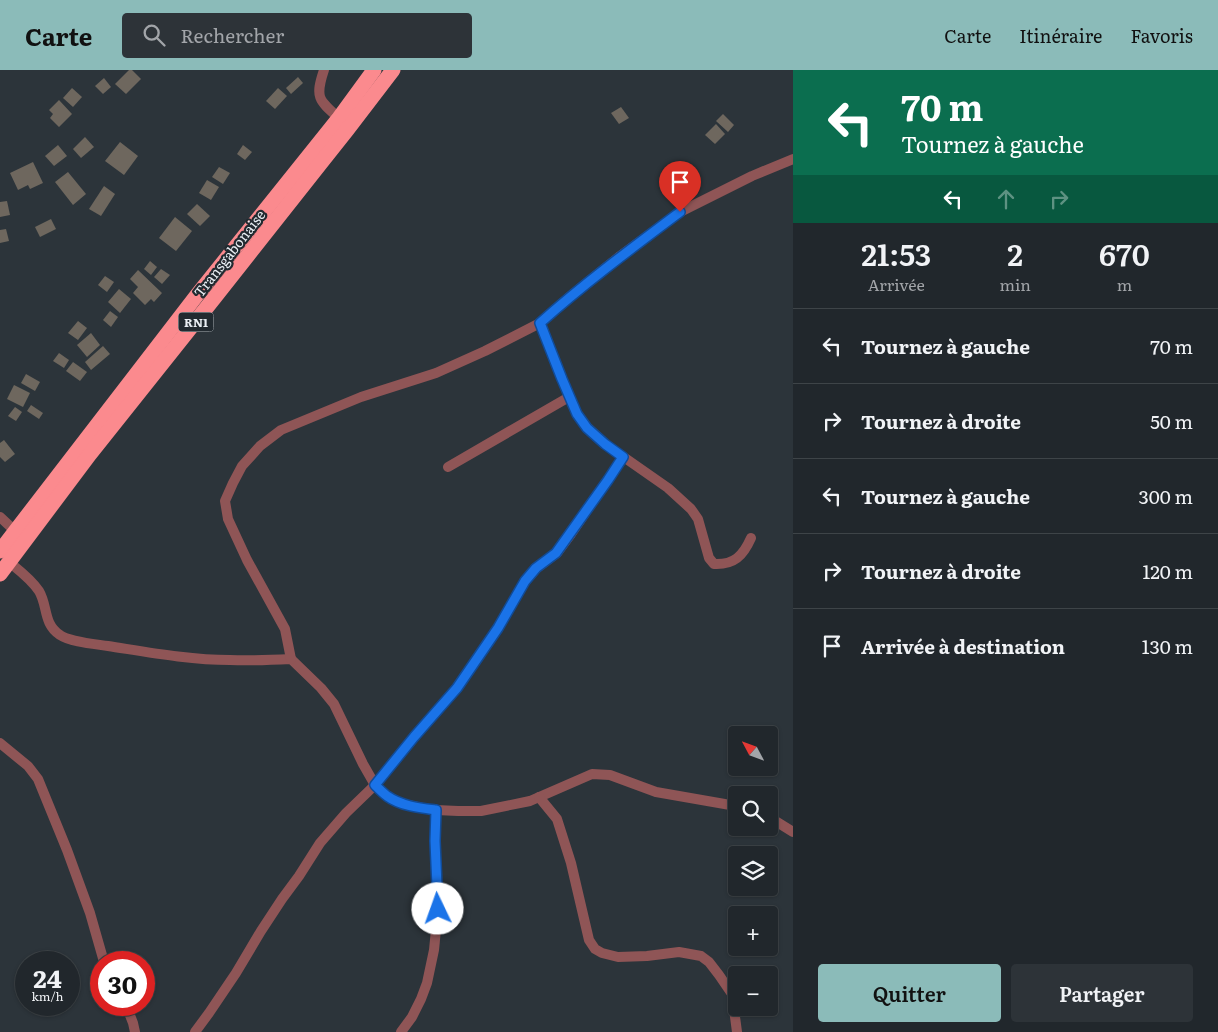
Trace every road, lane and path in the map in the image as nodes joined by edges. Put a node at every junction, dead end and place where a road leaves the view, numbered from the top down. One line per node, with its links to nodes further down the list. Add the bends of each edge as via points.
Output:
1 (324, 70): 4 (street, via 320,99)
2 (374, 70): 4 (highway, Transgabonaise / RN1)
3 (393, 70): 13 (highway, Transgabonaise / RN1, via 90,454)
4 (339, 118): 11 (highway, Transgabonaise / RN1)
5 (793, 159): 6 (street, via 680,212)
6 (540, 323): 7 (street); 15 (street, via 436,373 362,397 281,430 242,466 225,501 228,519 246,560 285,629)
7 (569, 397): 8 (street, via 587,428); 9 (street)
8 (623, 457): 12 (street, via 668,488 691,509 714,564 723,565 739,557); 17 (street, via 556,553 525,581 457,688)
9 (448, 466)
10 (0, 517): 11 (street)
11 (15, 531): 13 (highway, Transgabonaise / RN1)
12 (751, 538)
13 (5, 556): 14 (highway, Transgabonaise / RN1); 15 (street, via 40,592 47,619 60,636 167,655 228,660)
14 (0, 574)
15 (291, 659): 17 (street, via 334,704)
16 (0, 743): 23 (street, via 28,766 38,779 87,904)
17 (375, 785): 20 (street, via 403,804); 26 (street, via 320,842)
18 (539, 797): 19 (street, via 592,774 610,775 656,792); 20 (street, via 481,811); 28 (street, via 557,818 589,940 595,949 618,957 679,952 700,956 709,962 732,994)
19 (728, 805)
20 (436, 810): 27 (street, via 438,909 434,950 421,999)
21 (778, 823): 22 (street)
22 (793, 832)
23 (101, 951)
24 (130, 1016): 25 (street)
25 (135, 1032)
26 (195, 1032)
27 (401, 1032)
28 (738, 1032)

